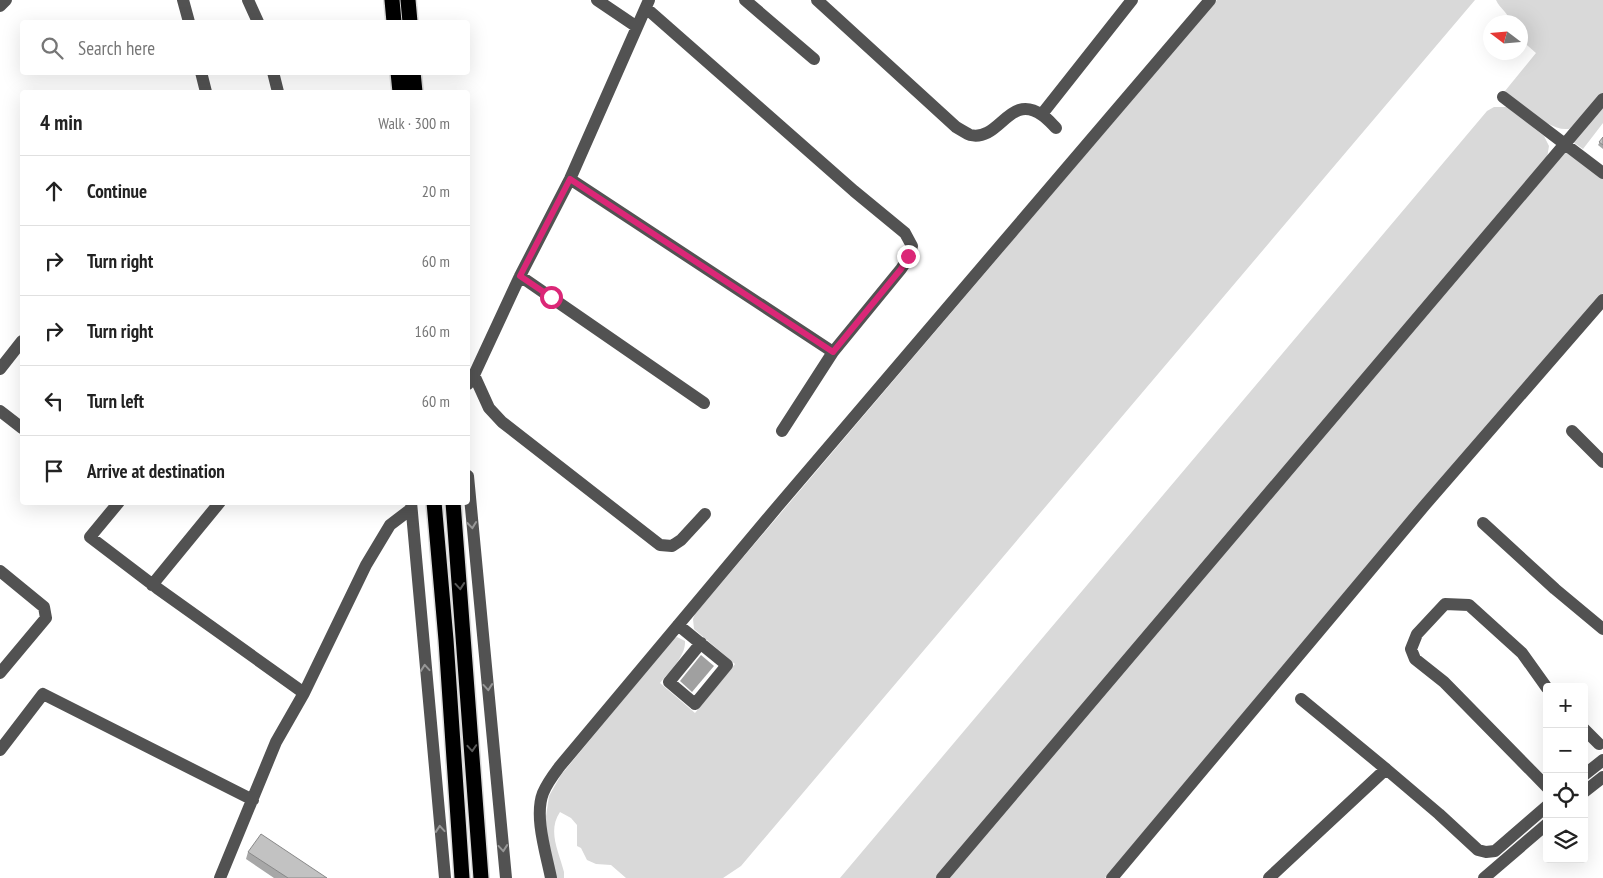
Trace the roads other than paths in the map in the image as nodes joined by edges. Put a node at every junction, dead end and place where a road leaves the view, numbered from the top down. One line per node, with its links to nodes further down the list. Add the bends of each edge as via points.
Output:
1 (6, 0): 12 (street)
2 (183, 0): 13 (street)
3 (248, 0): 14 (street)
4 (392, 0): 15 (highway)
5 (408, 0): 16 (highway)
6 (597, 0): 17 (street)
7 (746, 0): 18 (street)
8 (817, 0): 29 (street, via 956,128 983,135 1020,109)
9 (1132, 0): 29 (street)
10 (1210, 0): 56 (street)
11 (647, 4): 17 (street); 37 (street, via 905,233 912,246 901,269)
12 (0, 6)
13 (188, 20)
14 (257, 20)
15 (394, 20)
16 (410, 20)
17 (637, 27): 33 (street)
18 (814, 59)
19 (202, 75): 23 (street)
20 (274, 75): 24 (street)
21 (398, 75): 25 (highway)
22 (413, 75): 26 (highway)
23 (206, 90)
24 (278, 90)
25 (400, 90)
26 (415, 90)
27 (1503, 97): 31 (street)
28 (1603, 99): 31 (street)
29 (1042, 114): 30 (street)
30 (1056, 128)
31 (1565, 144): 32 (street); 81 (street)
32 (1603, 172)
33 (570, 179): 34 (street); 37 (street)
34 (520, 276): 39 (street); 40 (street)
35 (1603, 300): 82 (street, via 1425,505)
36 (20, 344): 38 (street)
37 (833, 352): 43 (street)
38 (0, 369)
39 (471, 380): 52 (street, via 502,422 660,545 672,546 681,540)
40 (704, 403)
41 (0, 411): 42 (street)
42 (20, 426)
43 (782, 431)
44 (1572, 431): 45 (street)
45 (1603, 462)
46 (470, 497): 79 (street, one-way to 79)
47 (117, 505): 55 (street, via 90,537)
48 (218, 505): 55 (street)
49 (434, 505): 77 (highway)
50 (453, 505): 78 (highway, one-way to 78)
51 (411, 506): 61 (street, via 390,525 366,565); 76 (street, one-way to 51)
52 (705, 514)
53 (1483, 523): 57 (street)
54 (0, 571): 59 (street, via 44,607 46,618)
55 (152, 584): 61 (street)
56 (678, 625): 58 (street); 80 (street, via 560,766 543,792 539,818)
57 (1603, 629)
58 (701, 643): 58 (street, via 727,665 695,704 669,682)
59 (0, 673)
60 (1543, 683): 70 (street, via 1522,653 1469,605 1445,604 1417,634 1411,649 1415,659 1444,682)
61 (304, 693): 72 (street, via 276,742)
62 (1302, 698): 67 (street)
63 (1588, 734): 64 (street)
64 (1599, 744)
65 (0, 750): 72 (street, via 43,694)
66 (1603, 760): 68 (street)
67 (1386, 768): 73 (street, via 1478,850 1495,851); 83 (street)
68 (1587, 773)
69 (1603, 777): 71 (street)
70 (1543, 783)
71 (1588, 789)
72 (253, 800): 75 (street)
73 (1543, 809)
74 (1543, 827): 84 (street)
75 (220, 878)
76 (445, 878)
77 (462, 878)
78 (481, 878)
79 (506, 878)
80 (551, 878)
81 (942, 878)
82 (1112, 878)
83 (1269, 878)
84 (1484, 878)

